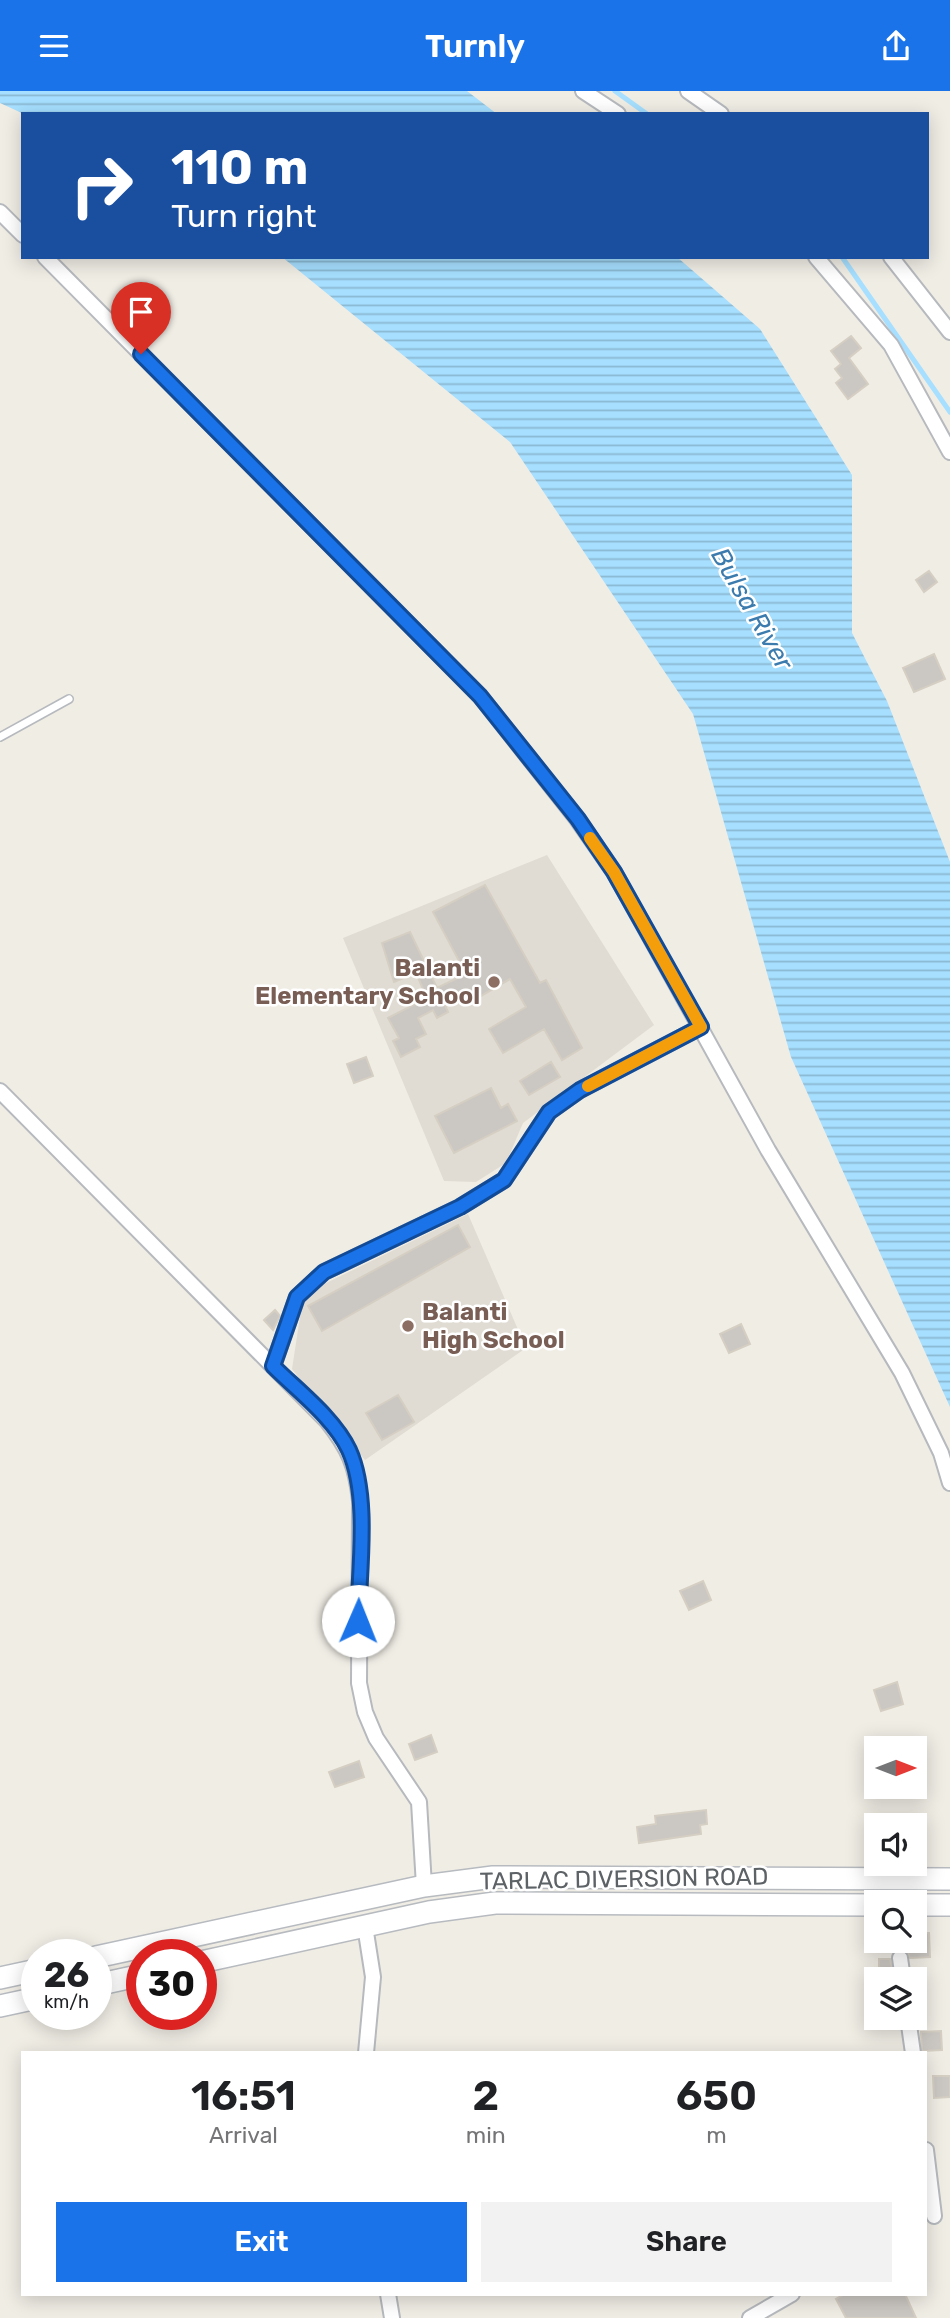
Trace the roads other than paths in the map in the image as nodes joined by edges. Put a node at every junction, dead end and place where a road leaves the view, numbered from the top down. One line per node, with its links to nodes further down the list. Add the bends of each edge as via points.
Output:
1 (583, 91): 3 (street)
2 (688, 91): 4 (street)
3 (615, 112)
4 (718, 112)
5 (0, 212): 6 (street)
6 (21, 233)
7 (47, 259): 14 (street, via 511,732 614,872)
8 (818, 259): 11 (street, via 891,345)
9 (893, 259): 10 (street)
10 (950, 332)
11 (950, 452)
12 (69, 699): 13 (lane)
13 (0, 737)
14 (701, 1027): 16 (street, via 580,1090 549,1112 504,1180 460,1207 324,1272 297,1297); 17 (street, via 768,1150 902,1373 941,1453)
15 (0, 1091): 16 (street)
16 (273, 1366): 19 (street, via 327,1421 348,1448 357,1473 359,1683 376,1738 419,1802)
17 (950, 1483)
18 (950, 1879): 19 (main road, TARLAC DIVERSION ROAD, via 547,1875)
19 (424, 1886): 20 (main road, TARLAC DIVERSION ROAD); 24 (main road)
20 (359, 1900): 25 (main road); 26 (main road, TARLAC DIVERSION ROAD)
21 (864, 1905): 24 (main road, TARLAC DIVERSION ROAD, via 495,1903)
22 (927, 1905): 23 (main road)
23 (950, 1905)
24 (429, 1912): 25 (main road, TARLAC DIVERSION ROAD)
25 (365, 1926): 27 (main road, TARLAC DIVERSION ROAD); 35 (street, via 373,1977)
26 (112, 1954)
27 (217, 1958)
28 (901, 1958): 29 (street)
29 (902, 1967)
30 (21, 1973): 31 (main road)
31 (0, 1978)
32 (21, 2001): 33 (main road)
33 (0, 2005)
34 (910, 2030): 36 (street)
35 (366, 2051)
36 (913, 2051)
37 (927, 2167): 39 (street)
38 (950, 2210): 39 (street)
39 (930, 2218)
40 (388, 2296): 42 (street)
41 (788, 2296): 43 (street)
42 (392, 2318)
43 (750, 2318)

